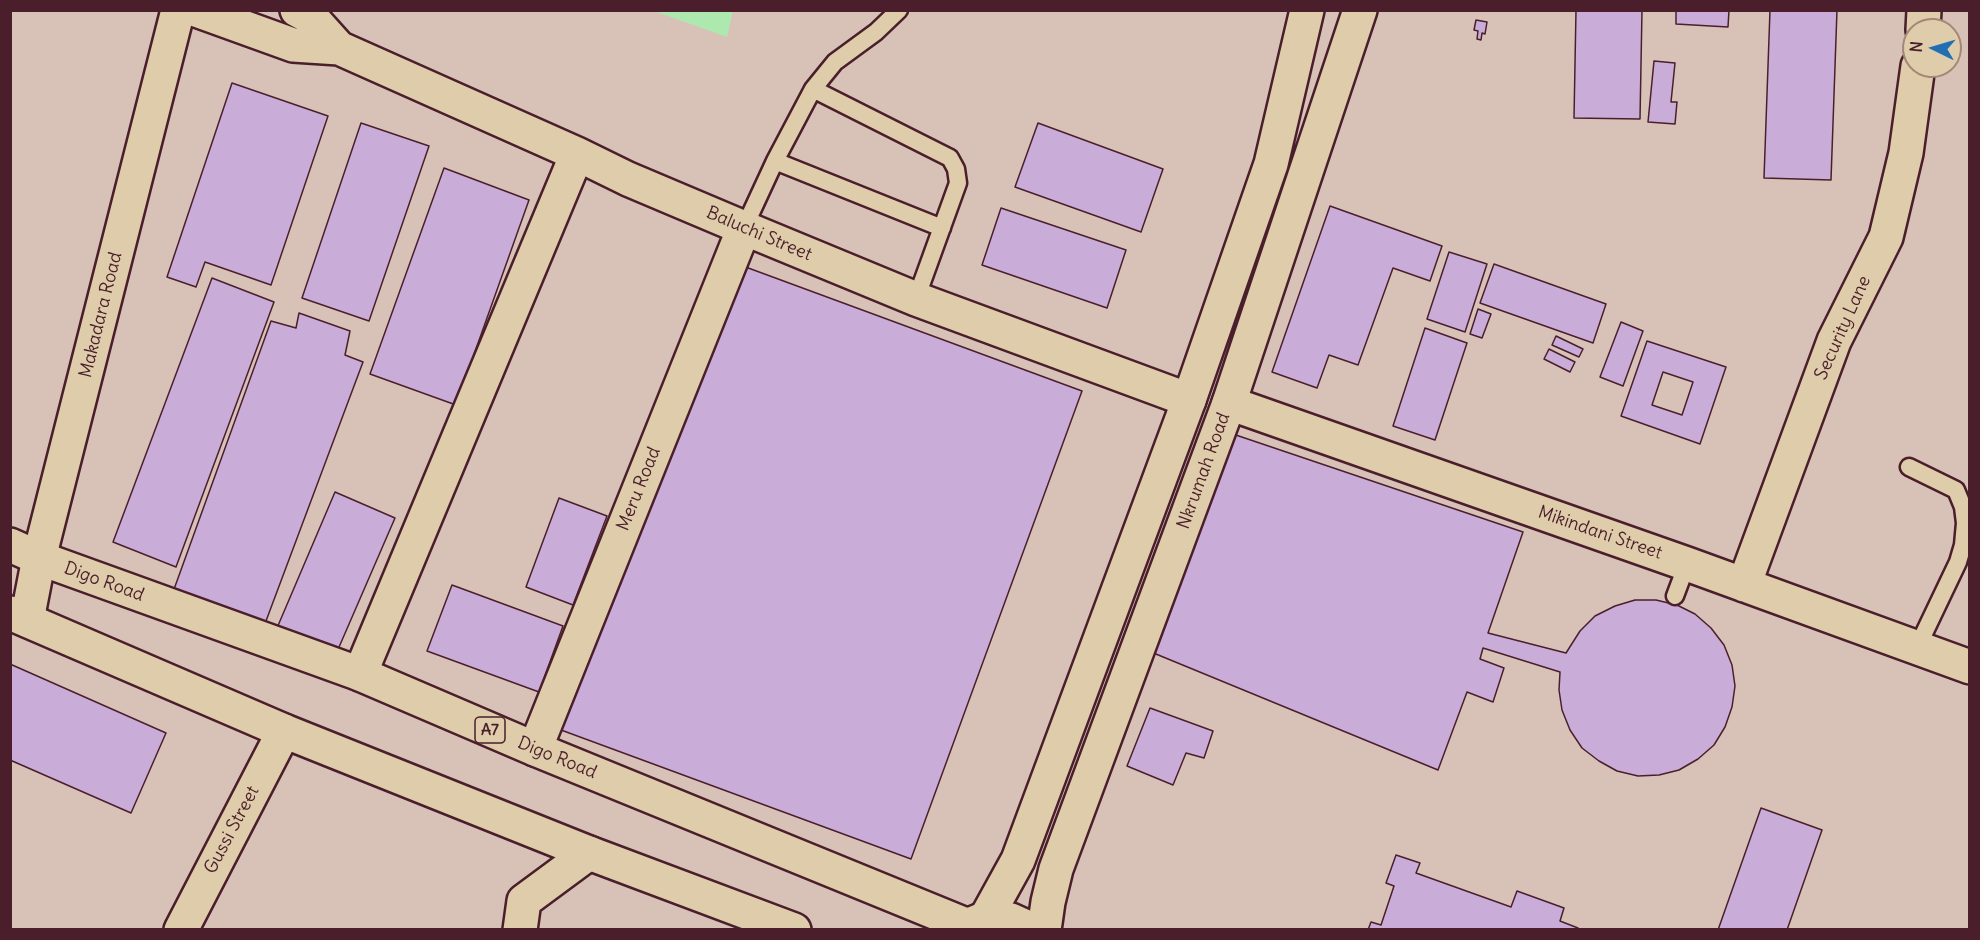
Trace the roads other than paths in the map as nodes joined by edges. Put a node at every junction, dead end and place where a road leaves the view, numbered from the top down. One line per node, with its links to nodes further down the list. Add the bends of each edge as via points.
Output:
1 (178, 10): 18 (main road, Makadara Road)
2 (196, 10): 7 (main road, Baluchi Street, via 293,45)
3 (297, 10): 7 (main road, Baluchi Street, via 312,18)
4 (899, 10): 9 (lane, via 835,62)
5 (1306, 10): 15 (main road, via 1271,164)
6 (1360, 10): 16 (main road, Nkrumah Road)
7 (339, 48): 10 (main road, Baluchi Street)
8 (1916, 78): 20 (main road, Security Lane, via 1906,153 1886,237 1834,340)
9 (813, 89): 11 (lane); 13 (lane, via 950,158 958,183)
10 (577, 154): 12 (main road, Baluchi Street); 25 (main road)
11 (775, 161): 12 (lane); 13 (lane)
12 (744, 228): 14 (main road, Baluchi Street); 27 (main road, Meru Road)
13 (942, 228): 14 (lane)
14 (916, 299): 15 (main road, Baluchi Street)
15 (1189, 400): 29 (main road, via 1018,860)
16 (1229, 404): 19 (main road, Mikindani Street); 34 (main road, Nkrumah Road, via 1056,870)
17 (1909, 467): 23 (lane, via 1956,490 1965,523 1958,562)
18 (25, 551): 22 (main road, Makadara Road); 25 (main road, Digo Road / A7)
19 (1687, 564): 20 (main road, Mikindani Street); 21 (lane)
20 (1743, 585): 23 (main road, Mikindani Street)
21 (1675, 596)
22 (19, 616): 26 (main road)
23 (1917, 648): 24 (main road, Mikindani Street)
24 (1970, 667)
25 (360, 675): 27 (main road, Digo Road / A7)
26 (284, 731): 28 (main road); 30 (main road, Gussi Street)
27 (535, 749): 29 (main road, Digo Road / A7)
28 (589, 853): 31 (main road, via 524,901); 32 (main road)
29 (970, 924): 33 (main road, Digo Road, via 1011,920)
30 (181, 930)
31 (520, 930)
32 (794, 930)
33 (1033, 930)
34 (1044, 930)

